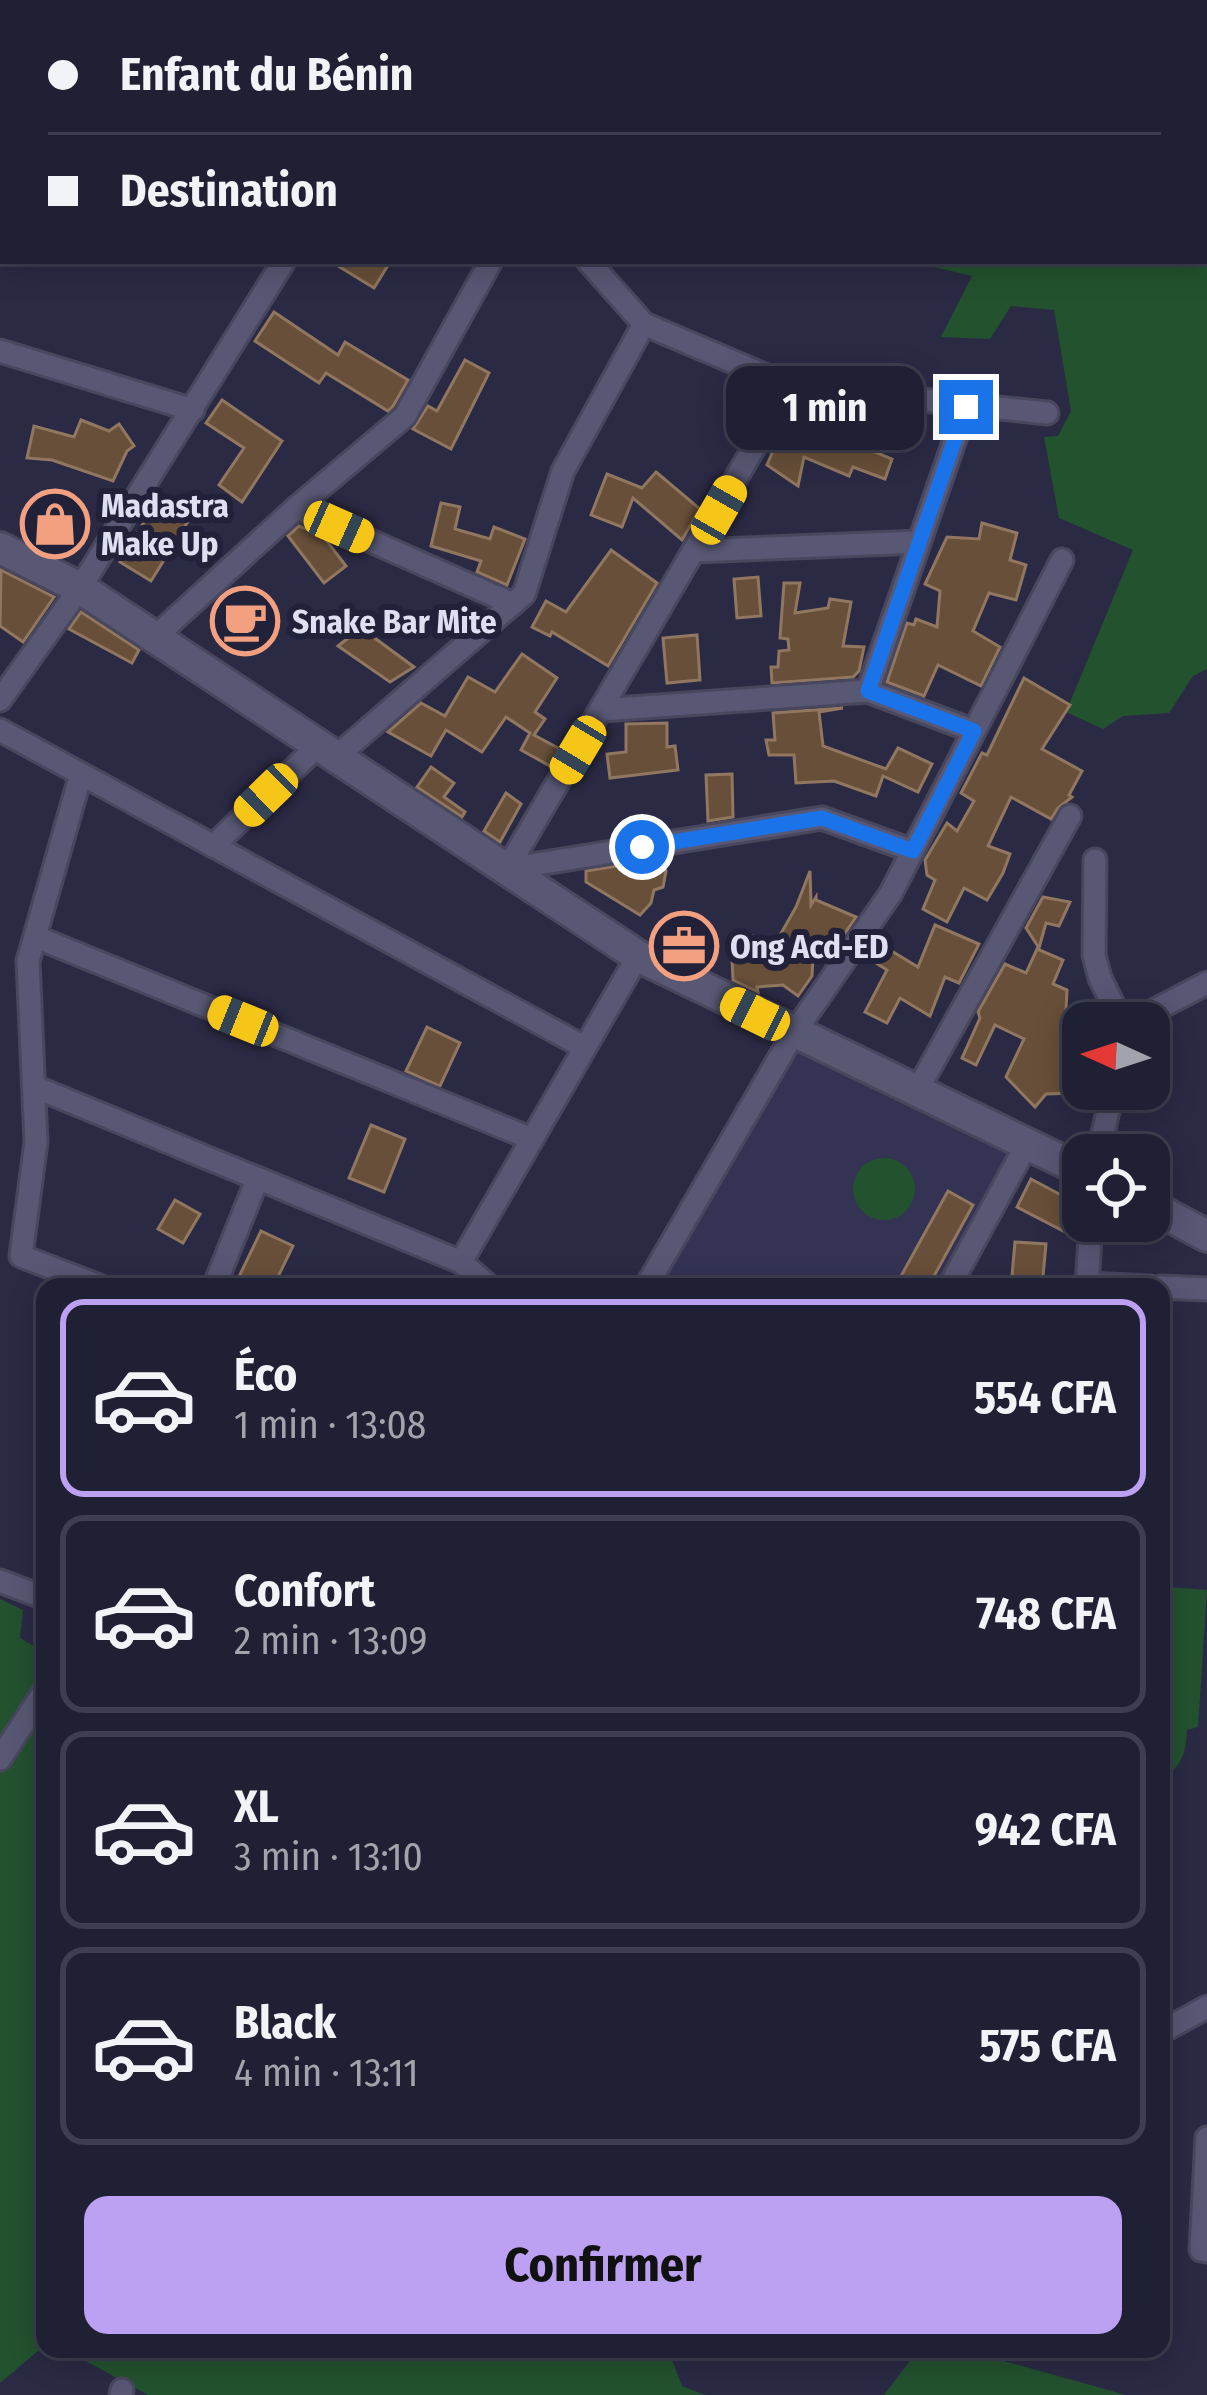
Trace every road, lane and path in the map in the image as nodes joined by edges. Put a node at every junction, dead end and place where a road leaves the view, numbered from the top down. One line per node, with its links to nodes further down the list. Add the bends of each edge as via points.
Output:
1 (282, 264): 8 (street)
2 (489, 264): 10 (street, via 405,416)
3 (592, 264): 4 (street)
4 (644, 324): 6 (street); 16 (street, via 563,471 524,594)
5 (0, 351): 8 (street)
6 (790, 386): 7 (street); 13 (street)
7 (966, 407): 9 (street); 11 (street)
8 (194, 410): 15 (street)
9 (1047, 413)
10 (296, 508): 16 (street); 17 (street)
11 (919, 542): 13 (street); 18 (street)
12 (0, 548): 15 (street)
13 (696, 551): 20 (street)
14 (1062, 560): 22 (street)
15 (80, 588): 17 (street); 19 (street)
16 (513, 604): 23 (street)
17 (154, 638): 23 (street)
18 (868, 691): 20 (street); 22 (street)
19 (0, 700)
20 (602, 710): 29 (street)
21 (0, 730): 24 (street)
22 (974, 731): 27 (street)
23 (328, 750): 26 (street); 29 (street)
24 (80, 774): 26 (street); 30 (street)
25 (1070, 816): 38 (street)
26 (213, 846): 36 (street)
27 (913, 851): 29 (street, via 822,818); 35 (street)
28 (1095, 860): 33 (street, via 1094,955)
29 (507, 869): 31 (street)
30 (37, 937): 37 (street, via 27,991); 39 (street)
31 (638, 956): 35 (street); 36 (street)
32 (1207, 983): 34 (street)
33 (1114, 1002)
34 (1169, 1002)
35 (794, 1033): 38 (street); 50 (street)
36 (584, 1047): 39 (street)
37 (35, 1087): 42 (street); 47 (street, via 21,1256)
38 (918, 1090): 40 (street)
39 (532, 1139): 46 (street)
40 (1027, 1144): 41 (street); 51 (street)
41 (1062, 1161)
42 (257, 1180): 46 (street); 48 (street)
43 (1170, 1216): 44 (street)
44 (1207, 1236)
45 (1090, 1242): 52 (street)
46 (461, 1262): 49 (street)
47 (78, 1278)
48 (218, 1278)
49 (480, 1278)
50 (651, 1278)
51 (954, 1278)
52 (1087, 1278)
53 (1170, 1288): 54 (street)
54 (1207, 1289)
55 (0, 1581): 56 (street)
56 (36, 1595)
57 (36, 1704): 58 (street)
58 (0, 1759)
59 (1207, 2007): 60 (street)
60 (1170, 2027)
61 (1207, 2138): 62 (street)
62 (1207, 2251)

